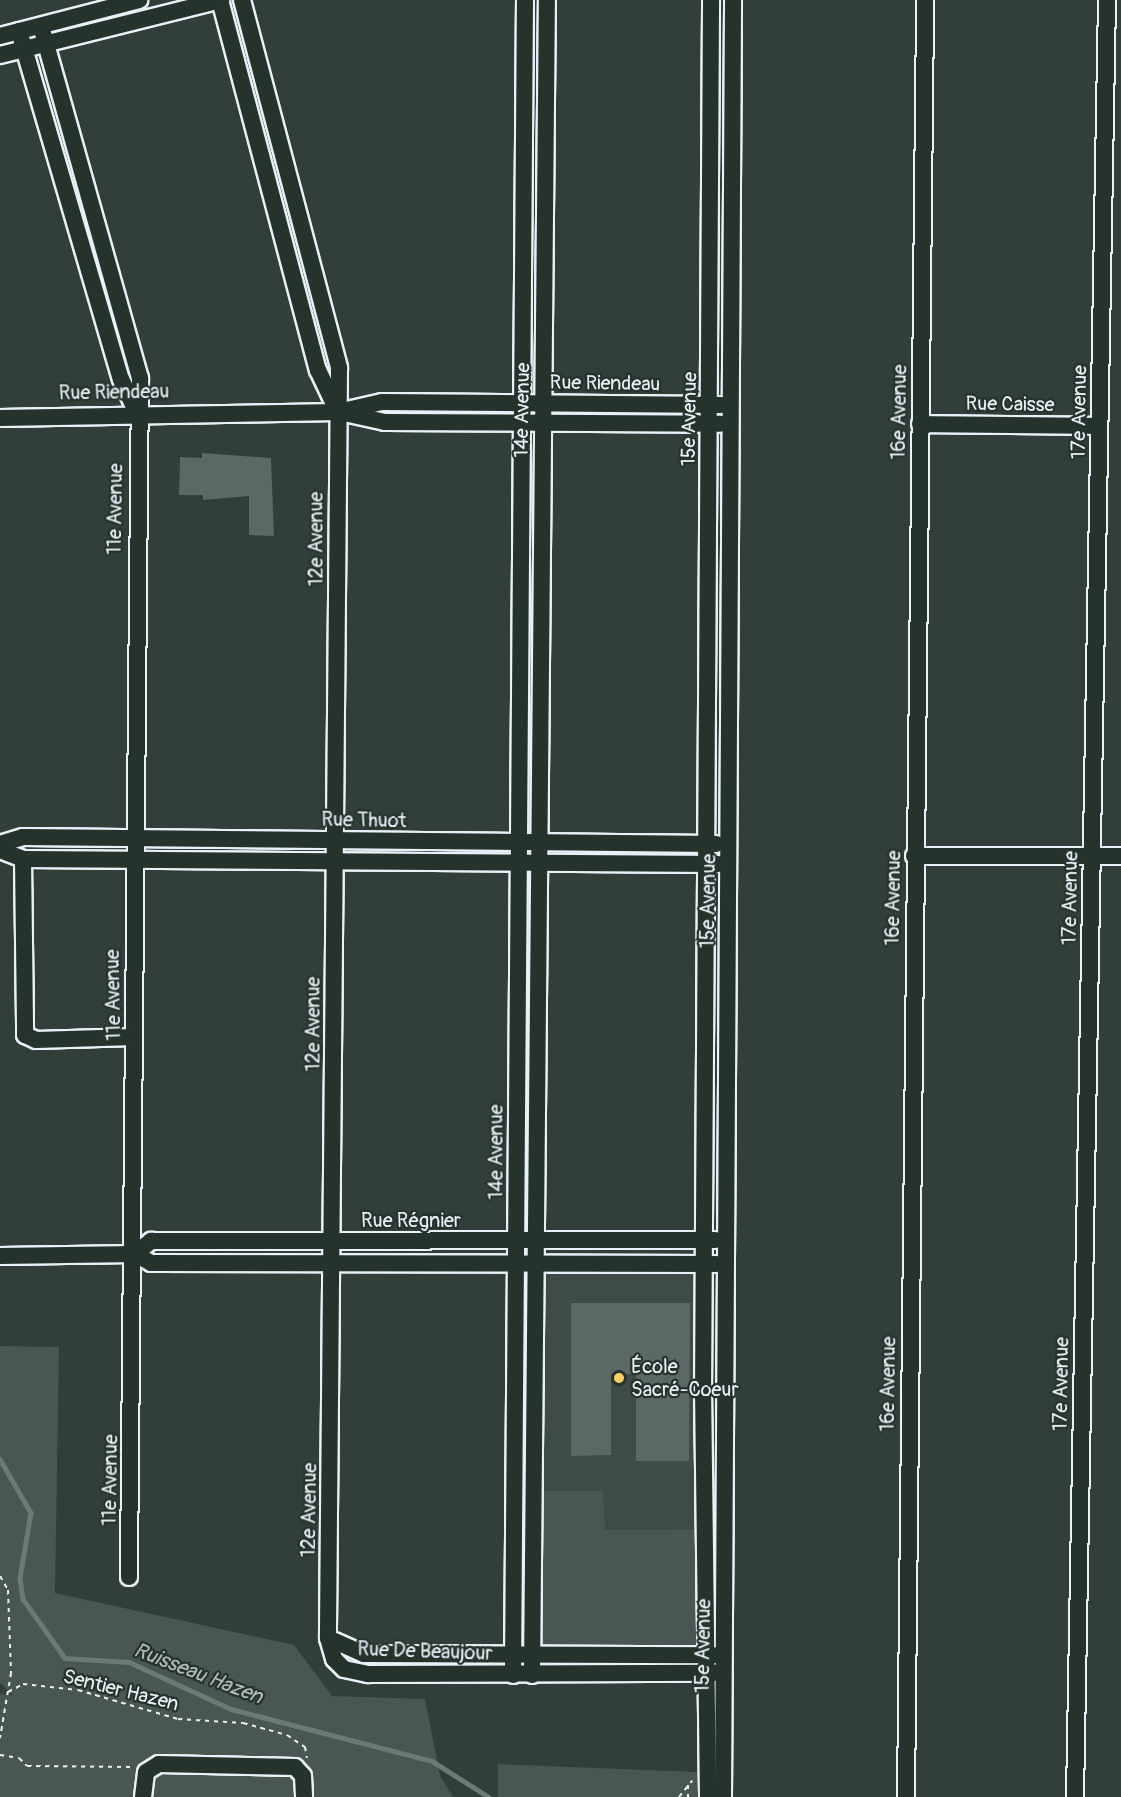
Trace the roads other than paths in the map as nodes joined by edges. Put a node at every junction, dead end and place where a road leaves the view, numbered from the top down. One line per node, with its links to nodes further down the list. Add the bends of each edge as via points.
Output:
1 (139, 0): 10 (street)
2 (220, 0): 13 (street); 17 (street, 12e Avenue)
3 (242, 0): 16 (street, 12e Avenue)
4 (525, 0): 19 (street, 14e Avenue)
5 (547, 0): 18 (street, 14e Avenue)
6 (711, 0): 20 (street, 15e Avenue)
7 (733, 0): 21 (street, 15e Avenue)
8 (925, 0): 34 (street, 16e Avenue)
9 (1107, 0): 36 (street, 17e Avenue)
10 (41, 26): 11 (street); 13 (street, 11e Avenue)
11 (20, 31): 12 (street); 14 (street, 11e Avenue)
12 (0, 36)
13 (47, 43): 14 (street); 22 (street, 11e Avenue)
14 (25, 49): 15 (street); 23 (street, 11e Avenue)
15 (0, 56)
16 (292, 189): 17 (street); 29 (street, 12e Avenue, via 339,368)
17 (271, 193): 29 (street, 12e Avenue, via 318,370)
18 (545, 193): 19 (street); 25 (street, 14e Avenue)
19 (524, 194): 24 (street, 14e Avenue)
20 (711, 201): 21 (street); 26 (street, 15e Avenue)
21 (731, 202): 27 (street, 15e Avenue)
22 (97, 221): 23 (street); 28 (street, 11e Avenue, via 140,378)
23 (77, 226): 28 (street, 11e Avenue, via 121,379)
24 (523, 403): 25 (street, Rue Riendeau); 29 (street, Rue Riendeau, via 381,402); 31 (street, 14e Avenue)
25 (543, 403): 26 (street, Rue Riendeau); 32 (street, 14e Avenue)
26 (710, 405): 27 (street, Rue Riendeau); 33 (street, 15e Avenue)
27 (730, 405): 35 (street, 15e Avenue)
28 (136, 412): 29 (street, Rue Riendeau); 30 (street, Rue Riendeau); 41 (street, 11e Avenue)
29 (338, 412): 31 (street, Rue Riendeau, via 385,422); 42 (street, 12e Avenue)
30 (0, 418)
31 (523, 423): 32 (street, Rue Riendeau); 37 (street, 14e Avenue)
32 (543, 423): 33 (street, Rue Riendeau); 38 (street, 14e Avenue)
33 (710, 424): 35 (street, Rue Riendeau); 39 (street, 15e Avenue)
34 (920, 424): 36 (street, Rue Caisse); 49 (street, 16e Avenue)
35 (729, 425): 40 (street, 15e Avenue)
36 (1099, 426): 51 (street, 17e Avenue)
37 (521, 628): 38 (street); 43 (street, 14e Avenue)
38 (541, 628): 44 (street, 14e Avenue)
39 (708, 636): 40 (street); 46 (street, 15e Avenue)
40 (729, 637): 47 (street, 15e Avenue)
41 (132, 838): 42 (street, Rue Thuot); 45 (street, Rue Thuot, via 23,837); 52 (street, 11e Avenue)
42 (336, 841): 43 (street, Rue Thuot); 54 (street, 12e Avenue)
43 (519, 843): 44 (street, Rue Thuot); 55 (street, 14e Avenue)
44 (540, 843): 46 (street, Rue Thuot); 56 (street, 14e Avenue)
45 (0, 844)
46 (707, 844): 47 (street, Rue Thuot); 57 (street, 15e Avenue)
47 (729, 844): 58 (street, 15e Avenue)
48 (0, 850): 53 (street, Rue Thuot)
49 (914, 856): 51 (street); 91 (street, 16e Avenue)
50 (1121, 856): 51 (street)
51 (1092, 857): 92 (street, 17e Avenue)
52 (132, 858): 53 (street, Rue Thuot); 54 (street, Rue Thuot); 59 (street, 11e Avenue)
53 (23, 859): 59 (street, via 26,1035 36,1040)
54 (336, 860): 55 (street, Rue Thuot); 64 (street, 12e Avenue)
55 (519, 861): 56 (street, Rue Thuot); 65 (street, 14e Avenue)
56 (539, 862): 57 (street, Rue Thuot); 66 (street, 14e Avenue)
57 (707, 864): 58 (street, Rue Thuot); 60 (street, 15e Avenue)
58 (729, 864): 61 (street, 15e Avenue)
59 (134, 1037): 67 (street, 11e Avenue)
60 (706, 1058): 61 (street); 62 (street, 15e Avenue)
61 (728, 1059): 63 (street, 15e Avenue)
62 (705, 1240): 63 (street, Rue Régnier); 66 (street, Rue Régnier); 72 (street, 15e Avenue)
63 (727, 1240): 73 (street, 15e Avenue)
64 (333, 1241): 65 (street, Rue Régnier); 67 (street, Rue Régnier, via 151,1241); 69 (street, 12e Avenue)
65 (516, 1241): 66 (street, Rue Régnier); 70 (street, 14e Avenue)
66 (536, 1241): 71 (street, 14e Avenue)
67 (135, 1254): 68 (street, Rue Régnier); 69 (street, Rue Régnier, via 151,1263); 78 (street, 11e Avenue)
68 (0, 1256)
69 (333, 1263): 70 (street, Rue Régnier); 79 (street, 12e Avenue)
70 (516, 1264): 71 (street, Rue Régnier); 82 (street, 14e Avenue)
71 (536, 1264): 72 (street, Rue Régnier); 83 (street, 14e Avenue)
72 (705, 1264): 73 (street, Rue Régnier); 74 (street, 15e Avenue)
73 (726, 1264): 75 (street, 15e Avenue)
74 (703, 1397): 75 (street); 77 (street, 15e Avenue)
75 (725, 1398): 76 (street, 15e Avenue)
76 (725, 1496): 77 (street); 81 (street, 15e Avenue)
77 (704, 1497): 80 (street, 15e Avenue)
78 (129, 1577)
79 (328, 1638): 82 (street, Rue De Beaujour, via 364,1654); 85 (street, Rue De Beaujour, via 334,1659 345,1669 368,1674)
80 (704, 1655): 81 (street, Rue De Beaujour); 83 (street, Rue De Beaujour); 84 (street, 15e Avenue)
81 (724, 1655): 84 (street, 15e Avenue)
82 (513, 1656): 83 (street, Rue De Beaujour); 85 (street, 14e Avenue)
83 (532, 1656): 86 (street, 14e Avenue)
84 (716, 1673): 86 (street, Rue De Beaujour); 89 (street, 15e Avenue); 90 (street, 15e Avenue)
85 (513, 1675): 86 (street, Rue De Beaujour)
86 (532, 1675)
87 (143, 1797): 88 (street, via 147,1769 159,1764 300,1771)
88 (304, 1797)
89 (708, 1797)
90 (723, 1797)
91 (906, 1797)
92 (1075, 1797)

